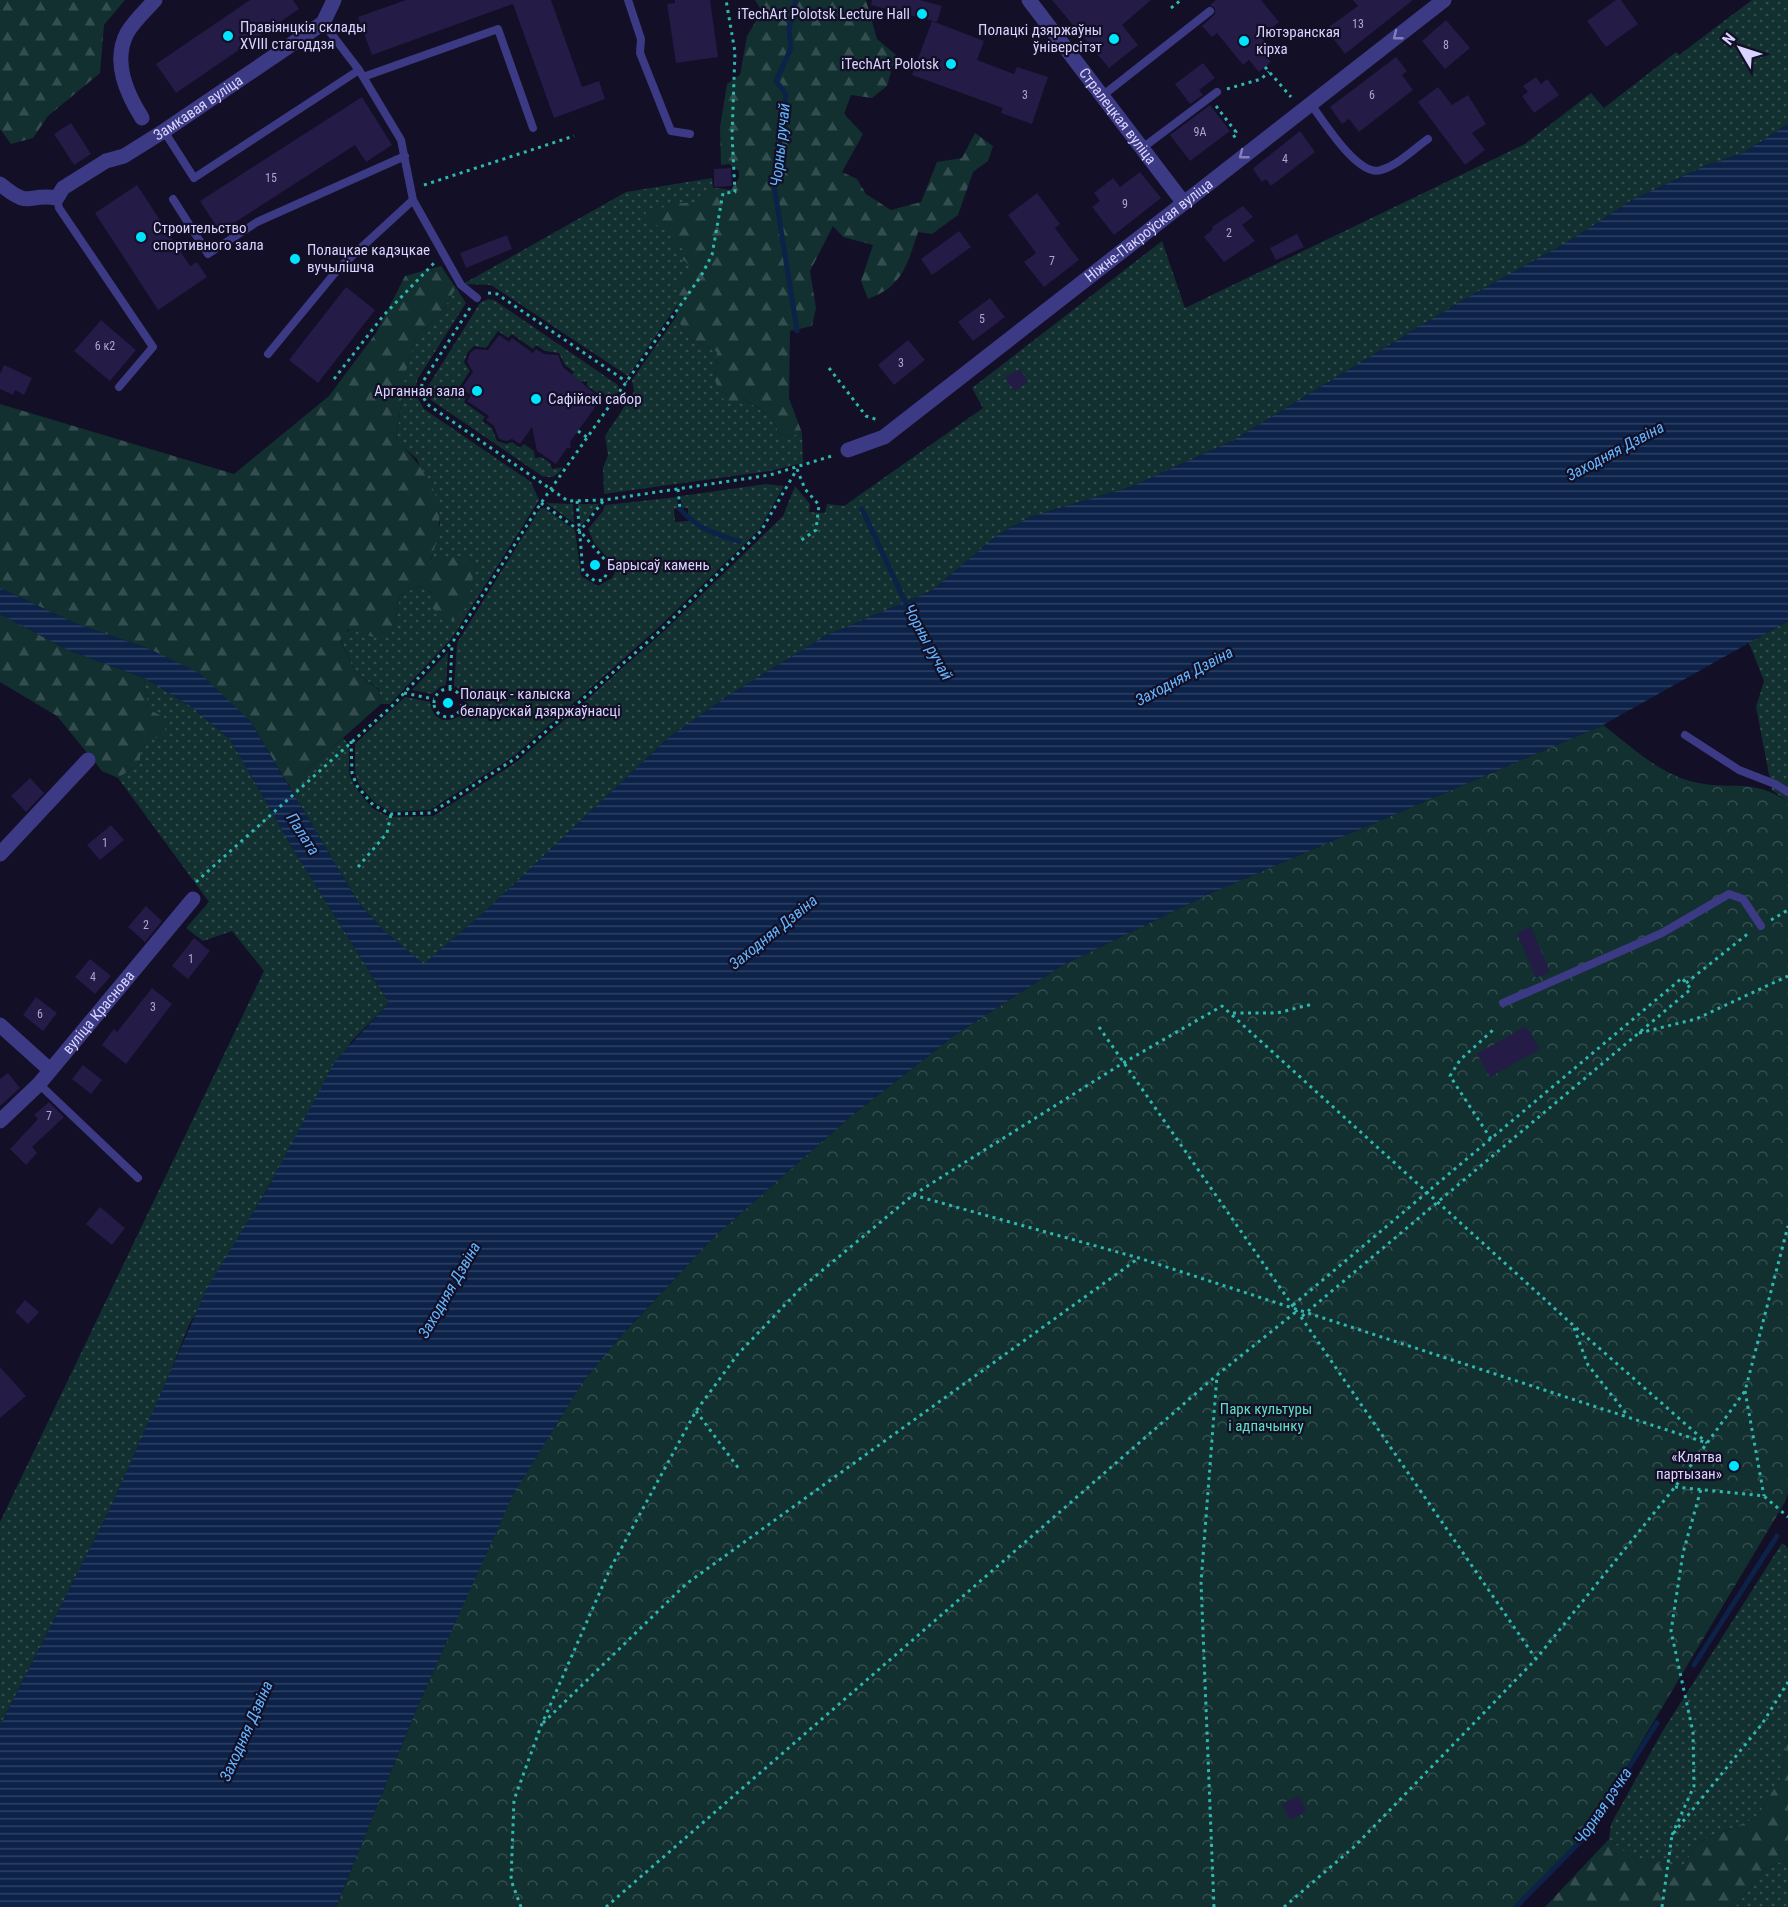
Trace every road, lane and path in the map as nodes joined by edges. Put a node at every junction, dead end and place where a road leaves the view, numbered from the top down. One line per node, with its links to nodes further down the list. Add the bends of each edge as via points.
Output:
1 (155, 0): 19 (street, via 128,32 123,46 126,92)
2 (334, 0): 10 (street)
3 (628, 0): 22 (lane, via 641,39 640,53 671,130)
4 (726, 0): 39 (path, via 735,52 735,192 723,193 712,255 701,276)
5 (1029, 0): 15 (street, Стралецкая вуліца)
6 (1181, 0): 8 (path)
7 (1443, 0): 18 (street, Ніжне-Пакроўская вуліца, one-way to 18)
8 (1171, 8)
9 (1210, 11): 15 (lane)
10 (323, 23): 13 (lane); 21 (street, Замкавая вуліца)
11 (1265, 67): 12 (path)
12 (1269, 72): 14 (path, via 1261,79); 16 (path)
13 (361, 74): 20 (lane, via 498,29); 21 (lane, via 194,178); 27 (lane, via 401,140)
14 (1217, 92): 17 (lane)
15 (1101, 97): 26 (street, Стралецкая вуліца)
16 (1291, 97)
17 (1210, 98): 24 (path, via 1236,132); 26 (lane)
18 (1310, 103): 25 (lane, via 1355,161 1369,171 1382,170); 33 (street, Ніжне-Пакроўская вуліца, one-way to 33)
19 (142, 118)
20 (533, 128)
21 (164, 131): 30 (street, Замкавая вуліца, via 124,156 106,161)
22 (690, 134)
23 (574, 136): 29 (path)
24 (1236, 139)
25 (1428, 139)
26 (1141, 149): 33 (street, Стралецкая вуліца)
27 (405, 156): 29 (lane); 31 (lane, via 257,222 208,254)
28 (0, 184): 30 (street, via 18,199)
29 (411, 189): 32 (lane)
30 (54, 197): 40 (lane, via 153,347)
31 (173, 199)
32 (413, 200): 34 (lane); 36 (lane, via 339,268)
33 (1183, 202): 44 (street, Ніжне-Пакроўская вуліца, via 884,437)
34 (443, 253): 35 (lane, via 461,285); 38 (path, via 383,316)
35 (477, 298): 39 (path, via 496,294); 46 (path, via 422,382 421,393 428,404)
36 (268, 354)
37 (830, 368): 41 (path, via 866,416)
38 (334, 379)
39 (627, 382): 43 (path)
40 (119, 387)
41 (884, 421)
42 (578, 431): 43 (path)
43 (588, 438): 46 (path)
44 (848, 450): 45 (path)
45 (797, 469): 47 (path); 53 (path, via 805,489 819,505 816,530); 62 (path, via 761,531 661,630 516,758 431,813)
46 (551, 489): 49 (path, via 568,501); 50 (path)
47 (678, 489): 48 (path); 51 (path)
48 (604, 500): 49 (path); 52 (path)
49 (577, 501): 52 (path)
50 (541, 503): 52 (path); 54 (path)
51 (680, 509)
52 (580, 531): 52 (path, via 584,572 595,581 603,580 611,567)
53 (801, 541)
54 (452, 642): 55 (path); 56 (path)
55 (449, 689): 57 (path, via 442,690); 57 (path, via 462,700 453,716 441,716)
56 (404, 693): 57 (path); 59 (path)
57 (434, 699)
58 (1684, 735): 61 (lane, via 1739,770)
59 (350, 742): 62 (path, via 357,786 373,805); 65 (path)
60 (88, 760): 63 (street)
61 (1788, 792)
62 (390, 814): 64 (path, via 387,833)
63 (0, 854)
64 (358, 867)
65 (195, 883)
66 (193, 899): 79 (street, вуліца Краснова)
67 (1761, 926): 71 (lane, via 1743,899 1729,894 1662,933)
68 (1749, 933): 70 (path)
69 (1788, 976): 77 (path, via 1696,1019)
70 (1686, 983): 77 (path, via 1690,989); 82 (path, via 1682,978)
71 (1503, 1003)
72 (1313, 1004): 73 (path, via 1277,1014)
73 (1232, 1013): 78 (path, via 1222,1006); 84 (path)
74 (0, 1025): 79 (street)
75 (1099, 1027): 78 (path)
76 (1494, 1030): 82 (path, via 1460,1060 1450,1076)
77 (1638, 1033): 86 (path)
78 (1124, 1063): 85 (path); 89 (path)
79 (50, 1070): 80 (street, вуліца Краснова)
80 (39, 1084): 81 (street, вуліца Краснова); 83 (lane)
81 (0, 1121)
82 (1491, 1139): 84 (path)
83 (138, 1178)
84 (1428, 1192): 86 (path); 89 (path)
85 (913, 1195): 88 (path); 95 (path, via 800,1289 738,1354)
86 (1438, 1201): 91 (path); 92 (path)
87 (1788, 1226): 94 (path)
88 (1139, 1258): 90 (path); 105 (path, via 686,1584)
89 (1293, 1305): 90 (path)
90 (1297, 1311): 91 (path); 93 (path); 96 (path)
91 (1301, 1317): 103 (path)
92 (1574, 1326): 96 (path, via 1588,1365); 97 (path)
93 (1217, 1375): 108 (path); 109 (path, via 1201,1582)
94 (1745, 1391): 97 (path); 101 (path)
95 (696, 1411): 98 (path); 105 (path, via 610,1569)
96 (1629, 1417): 97 (path)
97 (1707, 1443): 99 (path)
98 (739, 1469)
99 (1675, 1487): 100 (path); 103 (path)
100 (1701, 1490): 101 (path); 106 (path, via 1683,1552 1671,1631 1693,1732 1694,1786)
101 (1764, 1496): 102 (path)
102 (1788, 1517)
103 (1536, 1659): 110 (path, via 1355,1846)
104 (1788, 1682): 106 (path, via 1762,1724)
105 (541, 1726): 107 (path, via 514,1800 511,1880)
106 (1672, 1835): 111 (path)
107 (521, 1907)
108 (606, 1907)
109 (1215, 1907)
110 (1284, 1907)
111 (1662, 1907)

